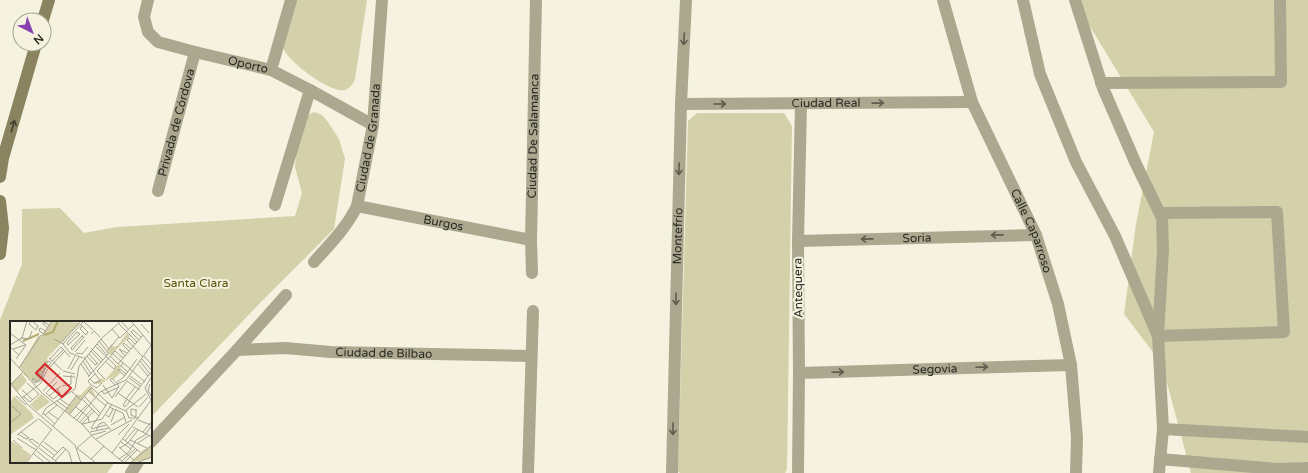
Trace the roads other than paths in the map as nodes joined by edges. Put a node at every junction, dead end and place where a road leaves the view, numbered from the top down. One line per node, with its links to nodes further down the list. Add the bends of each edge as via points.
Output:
1 (49, 0): 11 (main road)
2 (148, 0): 13 (street, Oporto, via 144,16 148,32 158,42)
3 (291, 0): 14 (street)
4 (382, 0): 20 (street, Ciudad de Granada)
5 (536, 0): 29 (street, Ciudad De Salamanca)
6 (686, 0): 18 (street, Montefrío, one-way to 18)
7 (943, 0): 17 (street, Calle Caparroso)
8 (1023, 0): 36 (street, via 1040,74 1076,162 1115,236)
9 (1075, 0): 15 (street)
10 (1280, 0): 15 (street, via 1281,82)
11 (45, 12)
12 (34, 52): 21 (main road, one-way to 12, via 3,158)
13 (195, 52): 14 (street, Oporto); 22 (street, Privada de Córdova)
14 (271, 70): 16 (street, Oporto)
15 (1101, 83): 26 (street)
16 (310, 90): 20 (street, Oporto); 24 (street)
17 (972, 102): 19 (street, Ciudad Real, one-way to 17); 28 (street, Calle Caparroso)
18 (680, 104): 19 (street, Ciudad Real, one-way to 19); 50 (street, Montefrío, one-way to 50)
19 (801, 104): 30 (street, Antequera)
20 (373, 125): 25 (street, Ciudad de Granada)
21 (0, 177)
22 (158, 192)
23 (0, 201): 27 (main road)
24 (274, 205)
25 (357, 206): 29 (street, Burgos); 32 (street, Ciudad de Granada, via 345,227)
26 (1160, 213): 36 (street, via 1163,250); 36 (street, via 1277,212 1284,332)
27 (2, 227): 31 (main road)
28 (1036, 234): 30 (street, Soria, one-way to 30); 39 (street, Calle Caparroso, via 1058,304)
29 (531, 240): 33 (street, Ciudad De Salamanca)
30 (798, 241): 40 (street, Antequera)
31 (0, 254)
32 (314, 262)
33 (532, 273)
34 (286, 295): 37 (street)
35 (533, 311): 38 (street)
36 (1158, 336): 41 (street)
37 (237, 350): 38 (street, Ciudad de Bilbao, via 285,348 331,352); 43 (street)
38 (531, 356): 49 (street)
39 (1072, 365): 40 (street, Segovia, one-way to 39); 52 (street, Calle Caparroso, via 1077,438)
40 (799, 373): 51 (street, Antequera)
41 (1163, 429): 42 (street); 44 (street)
42 (1308, 437)
43 (152, 441)
44 (1160, 459): 47 (street); 53 (street)
45 (137, 463): 48 (street)
46 (1308, 468): 47 (street)
47 (1277, 471)
48 (131, 473)
49 (528, 473)
50 (672, 473)
51 (798, 473)
52 (1076, 473)
53 (1159, 473)

